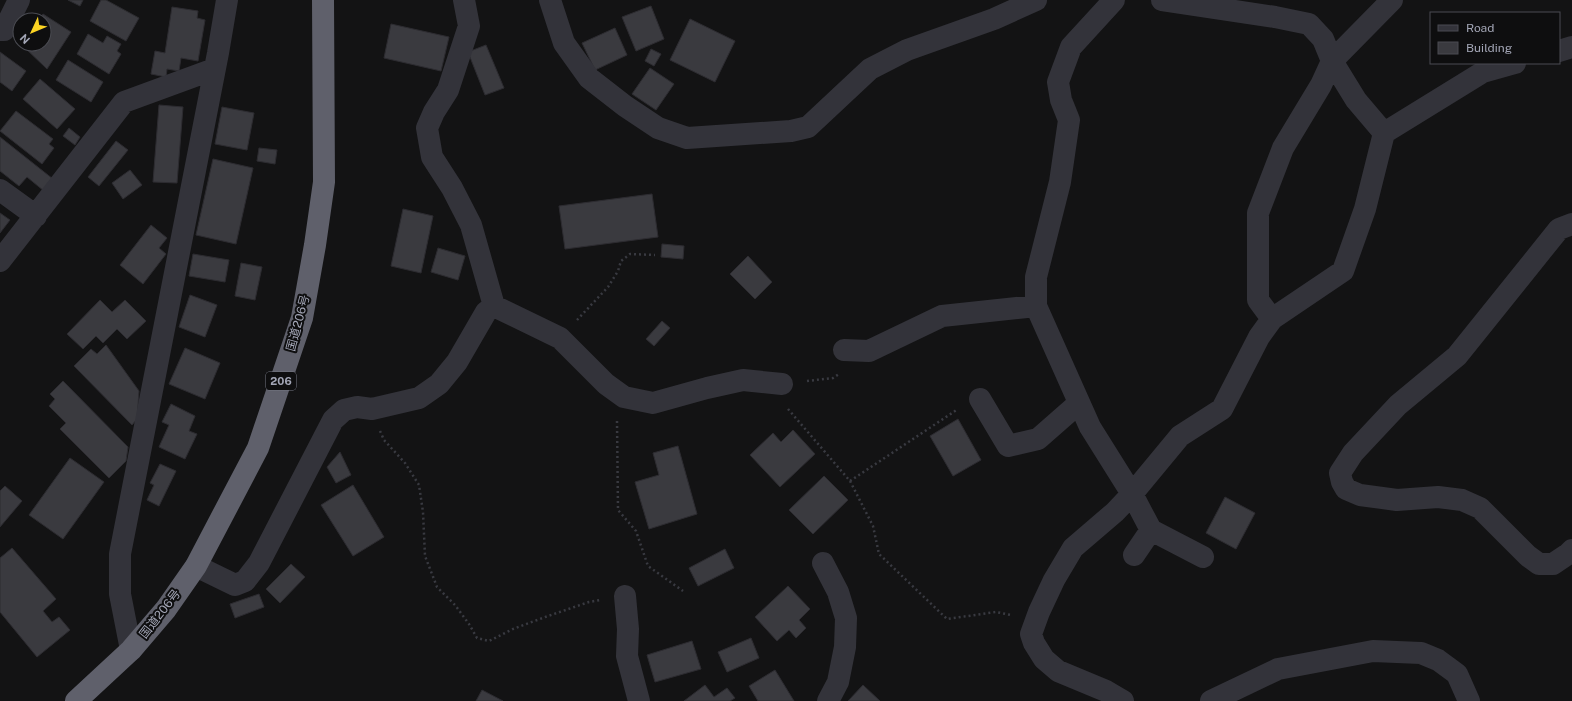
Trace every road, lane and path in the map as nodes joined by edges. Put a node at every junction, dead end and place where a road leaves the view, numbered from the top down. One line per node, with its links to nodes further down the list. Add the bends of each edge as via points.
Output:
1 (19, 0): 10 (street, via 4,30)
2 (227, 0): 15 (street)
3 (323, 0): 40 (highway, 国道206号 / 206, via 324,182 302,318 258,448)
4 (464, 0): 22 (street, via 469,26 448,90 427,128 432,158 452,188 471,225)
5 (550, 0): 6 (street, via 564,43 589,78 658,128 687,138 791,131 808,127 870,69 907,50)
6 (1036, 0)
7 (1114, 0): 23 (street, via 1071,47 1058,82 1061,100 1069,120 1060,182 1036,277)
8 (1162, 0): 13 (street, via 1308,24 1323,39)
9 (1392, 0): 13 (street)
10 (0, 30)
11 (1572, 47): 12 (street)
12 (1560, 51)
13 (1332, 61): 16 (street, via 1356,100); 24 (street, via 1322,85 1283,148 1258,213 1258,300)
14 (1511, 64): 16 (street, via 1483,72)
15 (214, 69): 18 (street, via 124,102); 44 (street, via 120,554 120,594)
16 (1384, 134): 24 (street, via 1365,209 1343,271)
17 (0, 190): 18 (street)
18 (36, 216): 21 (street)
19 (1572, 224): 36 (street, via 1559,229 1457,356 1398,405 1353,453 1340,473 1346,489 1360,495 1397,500 1438,497 1462,500 1480,508 1539,564 1553,564)
20 (655, 255): 25 (path, via 630,254 621,261 608,287)
21 (0, 262)
22 (494, 306): 25 (street); 32 (street, via 486,312 458,362 439,384 419,398)
23 (1036, 306): 26 (street, via 942,316 869,351); 31 (street)
24 (1272, 319): 34 (street, via 1258,337 1222,409 1180,436)
25 (560, 338): 29 (street)
26 (844, 350)
27 (839, 373): 28 (path, via 833,378)
28 (776, 383): 29 (street, via 743,380 653,403); 33 (path, via 774,393)
29 (617, 393): 41 (path, via 618,510 636,531 648,566)
30 (980, 399): 31 (street, via 1008,446 1038,439); 33 (path, via 976,397)
31 (1079, 403): 34 (street, via 1090,426)
32 (372, 409): 40 (street, via 357,407 344,410 333,420 259,563 245,581 235,584); 42 (path, via 384,440 405,463 418,485 423,512 425,556 437,587 469,624 477,638 489,641 513,629 589,602)
33 (850, 481): 43 (path, via 873,526 879,554 947,619 996,612)
34 (1132, 494): 35 (street); 43 (street, via 1073,548 1054,580)
35 (1151, 530): 37 (street); 38 (street)
36 (1572, 550)
37 (1134, 555)
38 (1203, 557)
39 (823, 563): 47 (street, via 838,592 846,618 845,647 838,682)
40 (196, 566): 44 (highway, 国道206号 / 206, via 166,609)
41 (683, 591)
42 (625, 596): 46 (street, via 627,656)
43 (1036, 621): 48 (street, via 1031,634 1044,659 1058,671)
44 (131, 650): 45 (highway, 国道206号 / 206)
45 (76, 701)
46 (639, 701)
47 (828, 701)
48 (1123, 701)
49 (1211, 701): 50 (street, via 1278,669 1373,651 1421,653 1438,660 1457,674)
50 (1469, 701)

